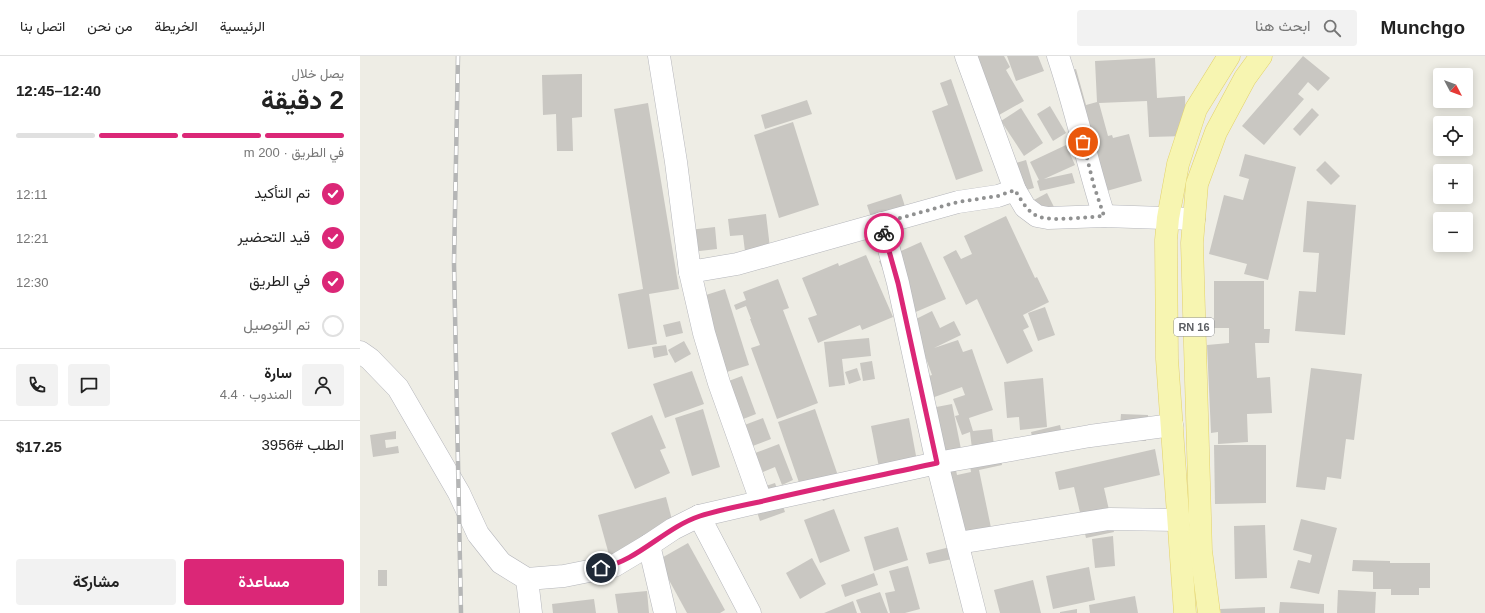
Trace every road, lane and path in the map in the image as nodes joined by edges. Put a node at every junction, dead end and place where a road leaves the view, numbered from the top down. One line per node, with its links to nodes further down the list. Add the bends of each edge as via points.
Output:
1 (659, 56): 11 (street)
2 (966, 56): 6 (street)
3 (1058, 56): 7 (street)
4 (1229, 56): 8 (main road, RN 16, via 1196,109 1178,164)
5 (1261, 56): 9 (main road, RN 16, via 1245,78 1216,132 1197,184)
6 (1015, 190): 7 (street, via 1026,207 1037,216); 10 (street, via 998,196 958,202)
7 (1104, 216): 8 (street)
8 (1168, 218): 9 (street); 13 (main road, RN 16, via 1167,359)
9 (1194, 219): 26 (main road, RN 16, via 1192,243 1200,550)
10 (882, 223): 11 (street, via 737,264); 14 (street, via 898,283)
11 (690, 272): 15 (street, via 719,383)
12 (360, 352): 20 (street, via 398,388 459,493 478,534 500,563)
13 (1172, 425): 14 (street, via 1090,436); 17 (main road, RN 16)
14 (937, 463): 15 (street); 18 (street)
15 (761, 501): 16 (street)
16 (699, 516): 19 (street); 23 (street)
17 (1179, 520): 18 (street, via 1109,519); 25 (main road, RN 16)
18 (958, 543): 24 (street)
19 (649, 545): 20 (street, via 614,566 564,576); 22 (street)
20 (527, 579): 21 (street)
21 (531, 613)
22 (665, 613)
23 (750, 613)
24 (975, 613)
25 (1185, 613)
26 (1209, 613)

